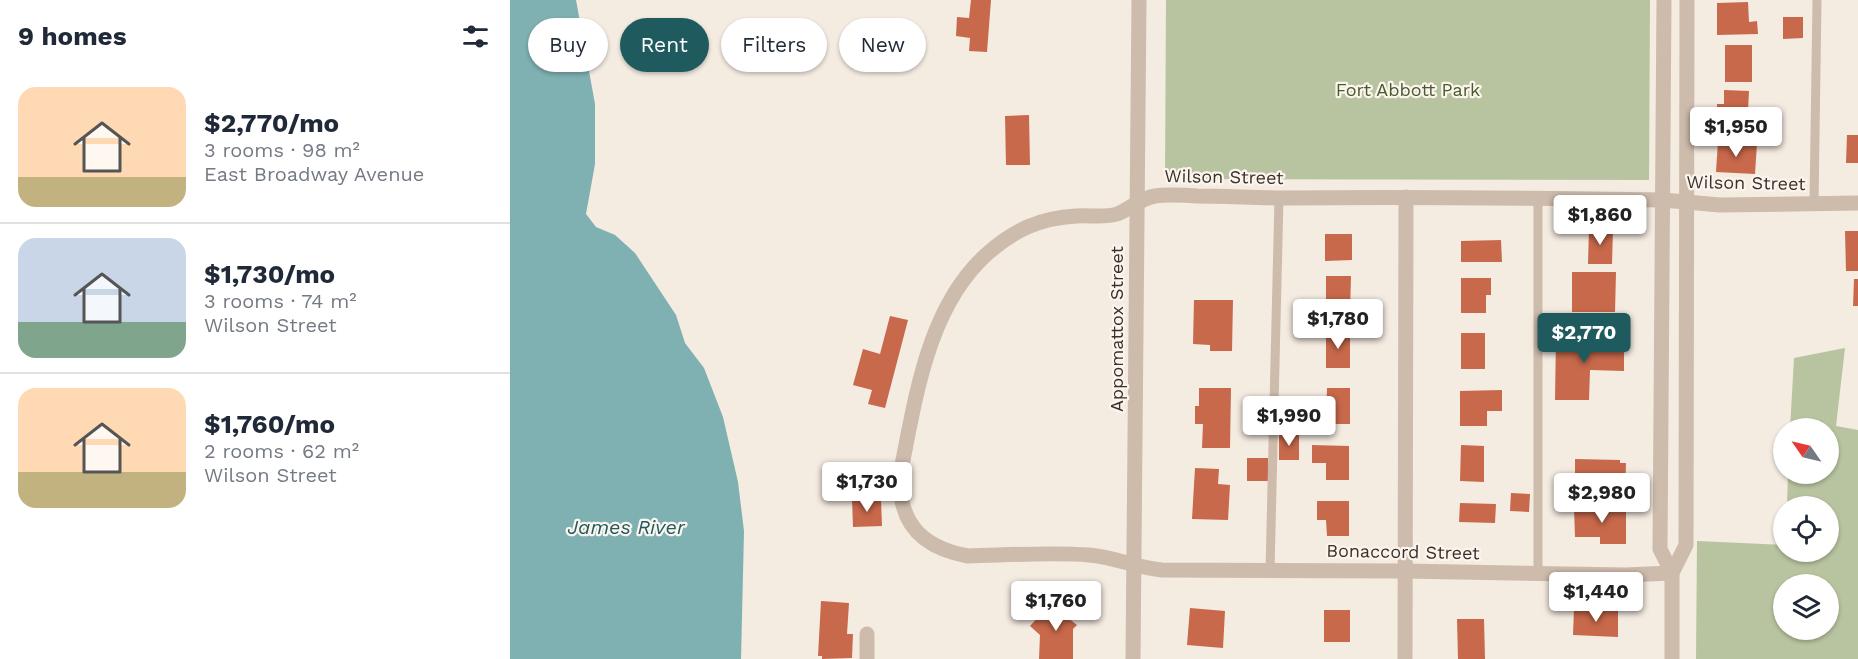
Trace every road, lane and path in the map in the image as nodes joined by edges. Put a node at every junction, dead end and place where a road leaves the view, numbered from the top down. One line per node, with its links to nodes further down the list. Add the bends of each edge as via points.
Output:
1 (1139, 0): 9 (street, Appomattox Street)
2 (1664, 0): 8 (street)
3 (1688, 0): 10 (street)
4 (1817, 0): 12 (lane)
5 (1406, 197): 6 (street, Wilson Street); 7 (street, Wilson Street); 15 (street)
6 (1279, 198): 9 (street, Wilson Street, via 1168,195); 14 (lane)
7 (1538, 198): 8 (street, Wilson Street); 16 (lane)
8 (1663, 200): 10 (street, Wilson Street); 17 (street, via 1660,549)
9 (1137, 202): 13 (street, Appomattox Street); 13 (street, Wilson Street, via 1119,214 1074,216 1022,228 986,255 971,272 935,331 922,371 900,483 902,506 909,522 919,535 953,553 1089,555)
10 (1687, 202): 12 (street, Wilson Street); 17 (street, via 1686,545)
11 (1858, 203): 12 (street, Wilson Street)
12 (1814, 204)
13 (1134, 563): 14 (street, Bonaccord Street, via 1162,570); 20 (street, Appomattox Street)
14 (1270, 570): 15 (street, Bonaccord Street)
15 (1404, 571): 16 (street, Bonaccord Street); 21 (street)
16 (1538, 573): 17 (street, Bonaccord Street)
17 (1672, 573): 22 (street)
18 (867, 634): 19 (street)
19 (867, 659)
20 (1133, 659)
21 (1405, 659)
22 (1672, 659)

